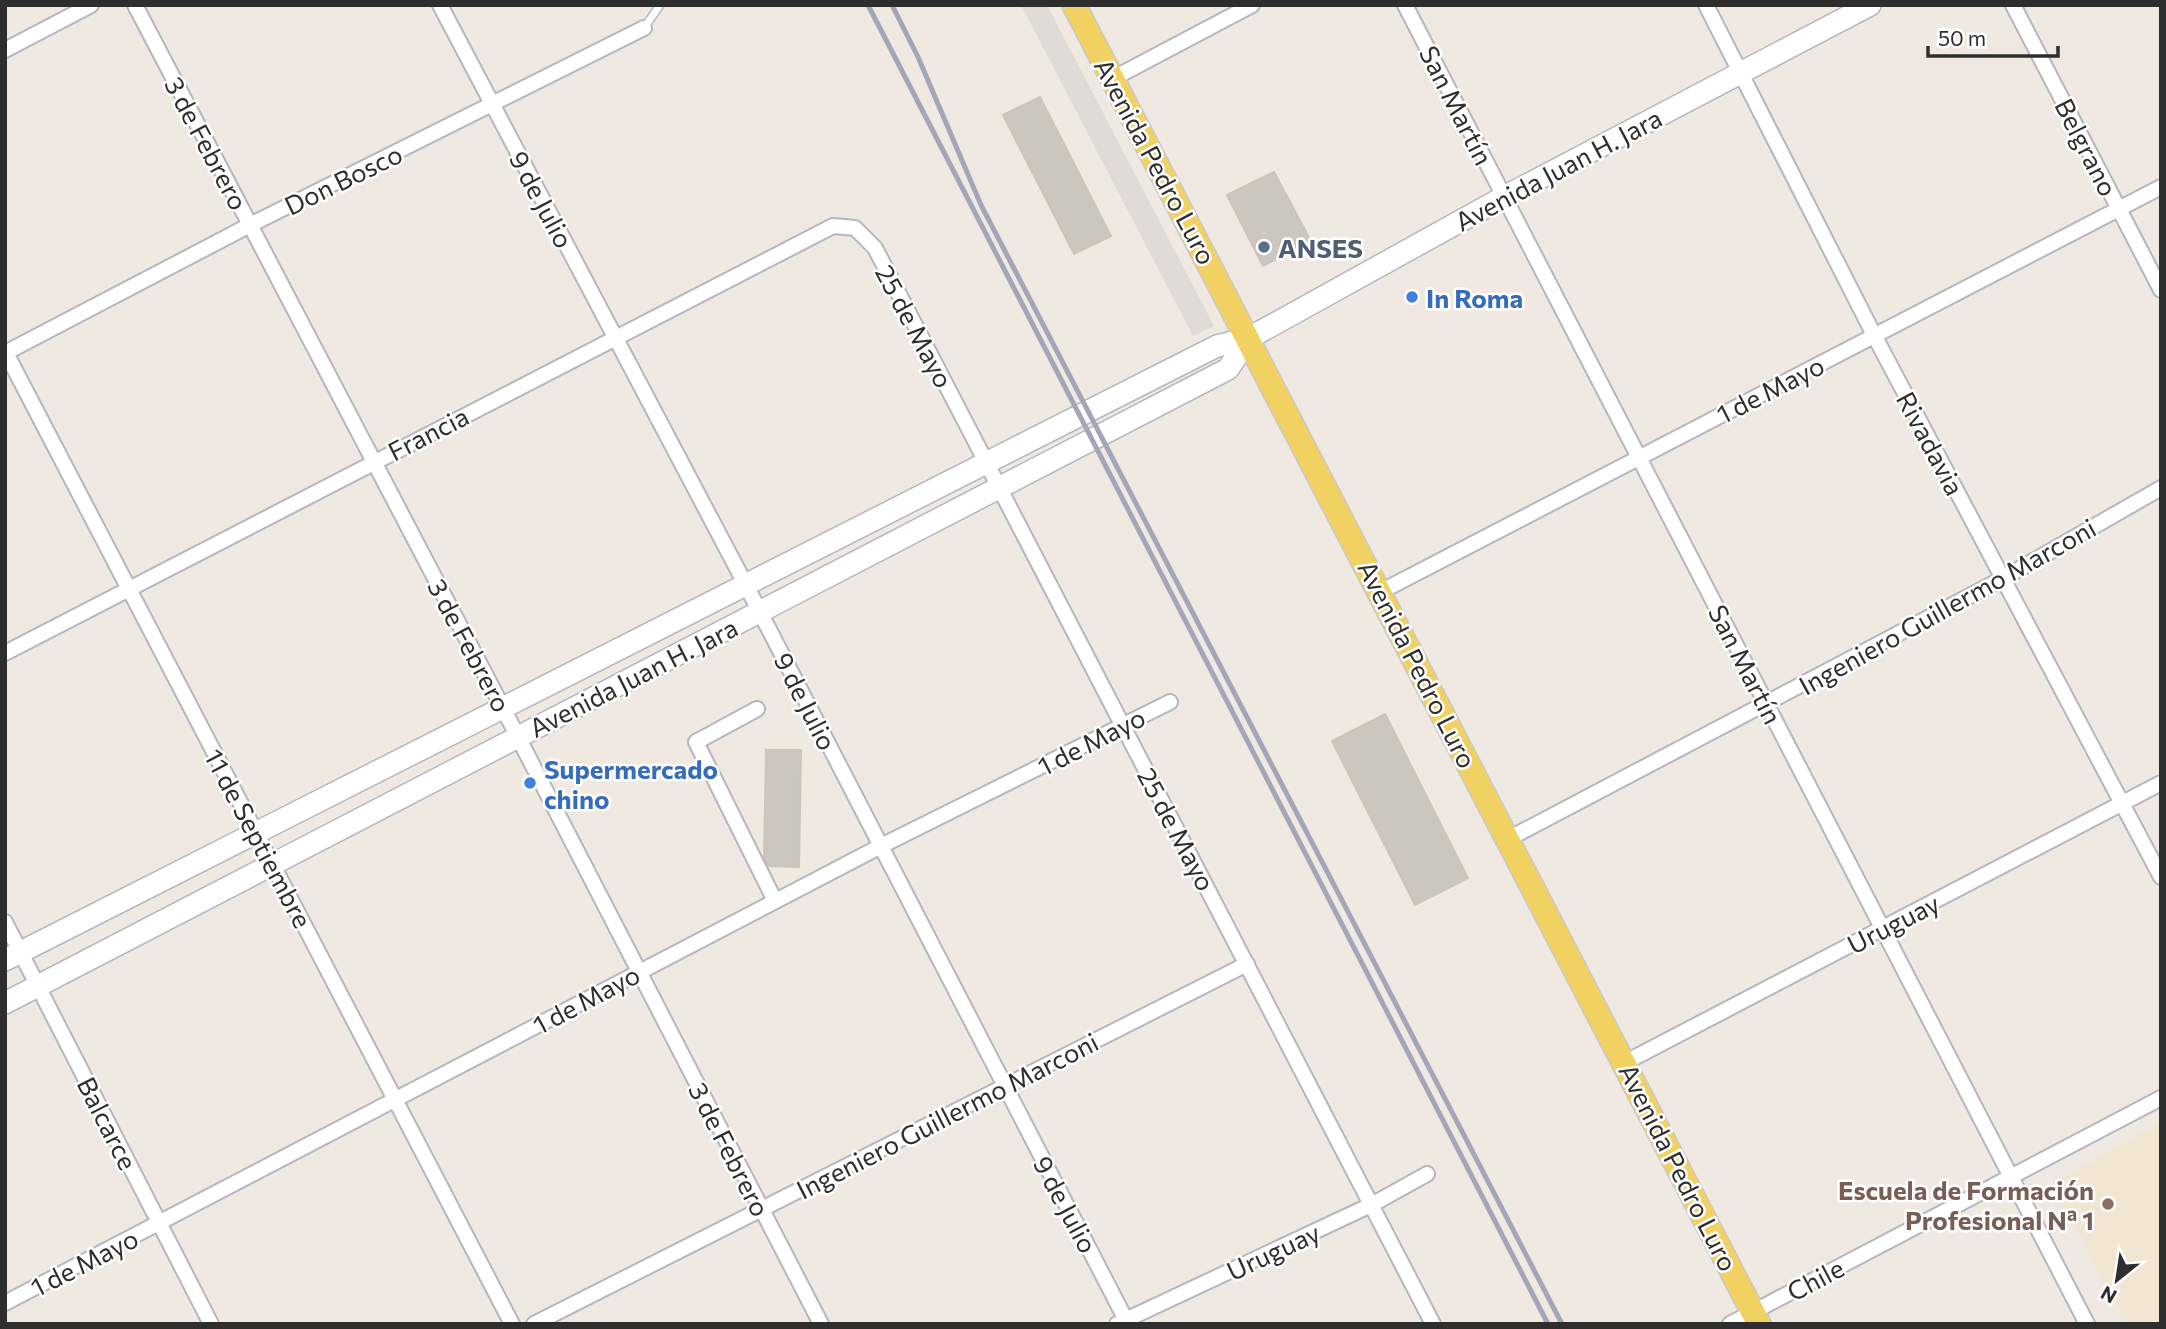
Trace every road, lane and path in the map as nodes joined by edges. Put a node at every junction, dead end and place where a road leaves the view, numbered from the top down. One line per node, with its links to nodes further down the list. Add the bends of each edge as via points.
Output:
1 (91, 5): 12 (street)
2 (135, 5): 19 (street, 3 de Febrero)
3 (440, 5): 15 (street, 9 de Julio)
4 (660, 5): 11 (lane)
5 (1074, 5): 14 (main road, Avenida Pedro Luro)
6 (1252, 5): 14 (street)
7 (1405, 5): 17 (street, San Martín)
8 (1706, 5): 13 (street, Rivadavia)
9 (1870, 5): 13 (main road, Avenida Juan H. Jara)
10 (2013, 5): 18 (street, Belgrano)
11 (644, 28): 15 (street, Don Bosco)
12 (5, 50)
13 (1741, 72): 17 (main road, Avenida Juan H. Jara); 22 (street, Rivadavia)
14 (1112, 79): 24 (main road, Avenida Pedro Luro)
15 (492, 105): 19 (street, Don Bosco); 23 (street, 9 de Julio)
16 (2161, 187): 18 (street, 1 de Mayo)
17 (1504, 197): 24 (main road, Avenida Juan H. Jara); 26 (street, San Martín)
18 (2119, 208): 21 (street, Belgrano); 22 (street, 1 de Mayo)
19 (250, 225): 25 (street, Don Bosco); 27 (street, 3 de Febrero)
20 (855, 228): 23 (street, Francia, via 833,226); 28 (street, 25 de Mayo, via 875,248)
21 (2161, 290)
22 (1874, 335): 26 (street, 1 de Mayo); 31 (street, Rivadavia)
23 (616, 338): 27 (street, Francia); 32 (street, 9 de Julio)
24 (1249, 338): 28 (main road, Avenida Juan H. Jara, via 1216,346); 29 (main road, Avenida Juan H. Jara, via 1228,369); 34 (main road, Avenida Pedro Luro)
25 (5, 352): 33 (street, 11 de Septiembre)
26 (1639, 457): 34 (street, 1 de Mayo); 38 (street, San Martín)
27 (373, 462): 33 (street, Francia); 39 (street, 3 de Febrero)
28 (986, 462): 29 (street, 25 de Mayo); 32 (main road, Avenida Juan H. Jara)
29 (999, 488): 35 (main road, Avenida Juan H. Jara); 41 (street, 25 de Mayo)
30 (2161, 488): 31 (street, Ingeniero Guillermo Marconi)
31 (2002, 579): 38 (street, Ingeniero Guillermo Marconi); 44 (street, Rivadavia)
32 (745, 585): 35 (street, 9 de Julio); 39 (main road, Avenida Juan H. Jara)
33 (129, 590): 36 (street, Francia); 45 (street, 11 de Septiembre)
34 (1380, 592): 46 (main road, Avenida Pedro Luro)
35 (760, 612): 42 (main road, Avenida Juan H. Jara); 47 (street, 9 de Julio)
36 (5, 653)
37 (1170, 702): 41 (street, 1 de Mayo)
38 (1767, 704): 46 (street, Ingeniero Guillermo Marconi); 52 (street, San Martín)
39 (503, 708): 42 (street, 3 de Febrero); 45 (main road, Avenida Juan H. Jara)
40 (757, 709): 50 (street, via 696,742)
41 (1123, 725): 47 (street, 1 de Mayo); 54 (street, 25 de Mayo)
42 (518, 737): 48 (main road, Avenida Juan H. Jara); 55 (street, 3 de Febrero)
43 (2161, 783): 44 (street, Uruguay)
44 (2123, 804): 49 (street, Rivadavia); 52 (street, Uruguay)
45 (257, 833): 48 (street, 11 de Septiembre); 53 (main road, Avenida Juan H. Jara)
46 (1508, 839): 58 (main road, Avenida Pedro Luro)
47 (881, 846): 50 (street, 1 de Mayo); 59 (street, 9 de Julio)
48 (273, 864): 56 (main road, Avenida Juan H. Jara); 61 (street, 11 de Septiembre)
49 (2161, 877)
50 (775, 901): 55 (street, 1 de Mayo)
51 (5, 922): 53 (street, Balcarce)
52 (1883, 928): 58 (street, Uruguay); 63 (street, San Martín)
53 (13, 956): 56 (street, Balcarce)
54 (1247, 964): 59 (street, Ingeniero Guillermo Marconi); 64 (street, 25 de Mayo)
55 (639, 972): 61 (street, 1 de Mayo); 65 (street, 3 de Febrero)
56 (38, 986): 57 (main road, Avenida Juan H. Jara); 66 (street, Balcarce)
57 (5, 1003)
58 (1624, 1063): 68 (main road, Avenida Pedro Luro)
59 (1004, 1085): 65 (street, Ingeniero Guillermo Marconi); 69 (street, 9 de Julio)
60 (2161, 1097): 63 (street, Chile)
61 (394, 1100): 66 (street, 1 de Mayo); 71 (street, 11 de Septiembre)
62 (1427, 1174): 64 (street, Uruguay)
63 (2011, 1176): 68 (street, Chile); 76 (street, San Martín)
64 (1373, 1204): 69 (street, Uruguay); 74 (street, 25 de Mayo)
65 (761, 1209): 72 (street, Ingeniero Guillermo Marconi); 73 (street, 3 de Febrero)
66 (160, 1223): 67 (street, 1 de Mayo); 70 (street, Balcarce)
67 (5, 1303)
68 (1756, 1317): 75 (street, Chile)
69 (1124, 1322)
70 (211, 1324)
71 (512, 1324)
72 (534, 1324)
73 (821, 1324)
74 (1433, 1324)
75 (1730, 1324)
76 (2087, 1324)

